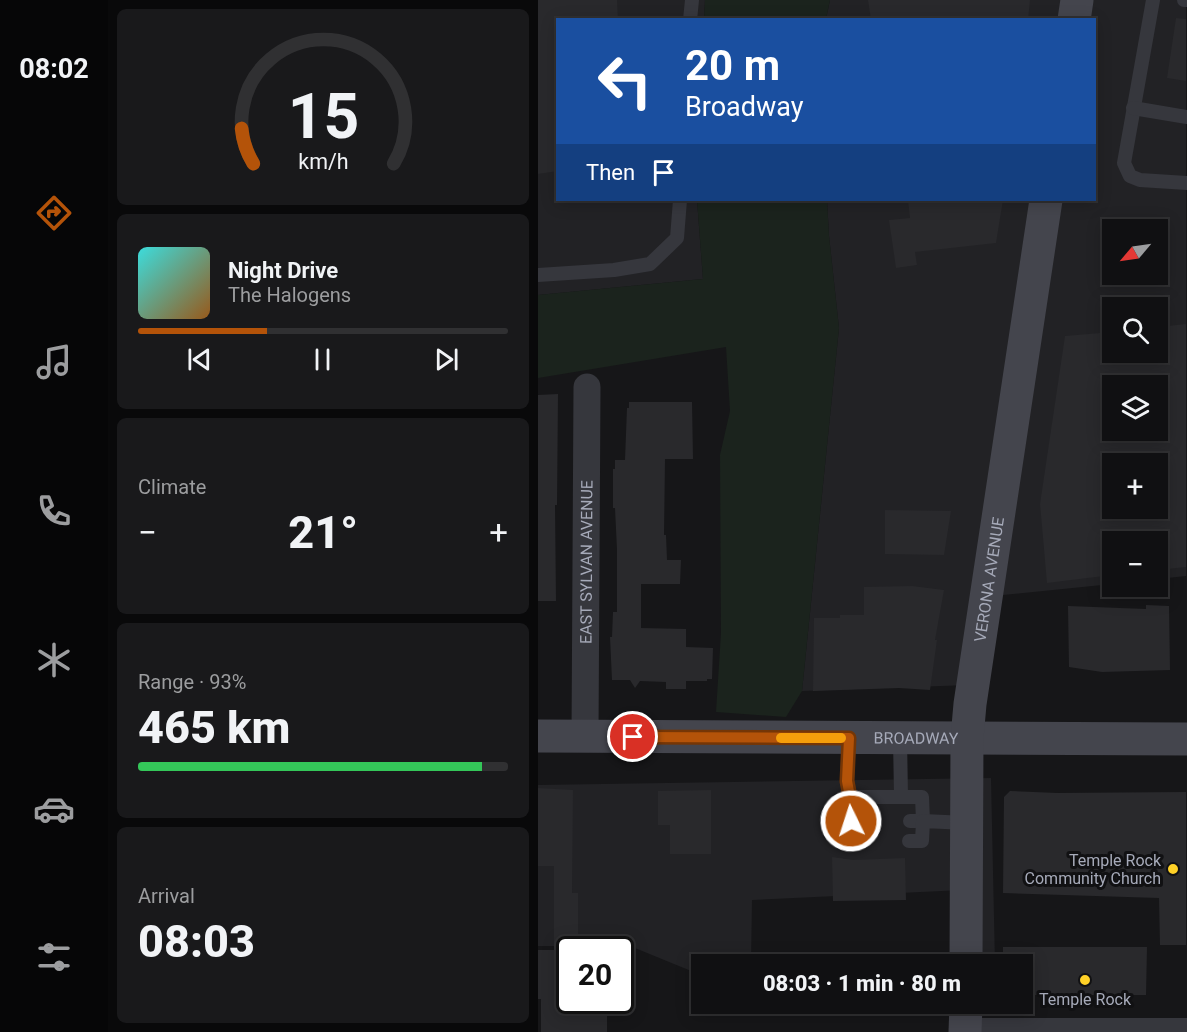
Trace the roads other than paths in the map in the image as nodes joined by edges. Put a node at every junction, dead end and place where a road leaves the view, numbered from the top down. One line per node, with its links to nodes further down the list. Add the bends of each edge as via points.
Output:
1 (691, 0): 4 (lane)
2 (1077, 0): 5 (street)
3 (1153, 0): 6 (lane)
4 (690, 18)
5 (1074, 18)
6 (1134, 108): 7 (lane); 8 (lane, via 1124,163 1130,176)
7 (1186, 117)
8 (1186, 183)
9 (680, 201): 11 (lane, via 677,238 650,264)
10 (1046, 201): 17 (street, VERONA AVENUE)
11 (538, 274)
12 (587, 387): 14 (street, EAST SYLVAN AVENUE)
13 (538, 736): 14 (street, BROADWAY)
14 (585, 736): 15 (street, BROADWAY)
15 (849, 738): 16 (street, BROADWAY); 20 (lane)
16 (900, 738): 17 (street, BROADWAY); 19 (lane)
17 (967, 738): 18 (street, BROADWAY); 24 (street, VERONA AVENUE)
18 (1186, 739)
19 (901, 796): 20 (lane); 23 (lane, via 922,797)
20 (850, 797): 21 (lane)
21 (851, 821): 22 (lane); 25 (lane, via 851,841)
22 (865, 821)
23 (916, 821): 24 (lane); 26 (lane, via 922,841)
24 (967, 823): 27 (street, VERONA AVENUE)
25 (865, 841)
26 (909, 841)
27 (966, 954)
28 (966, 1020): 29 (lane)
29 (1186, 1025)

